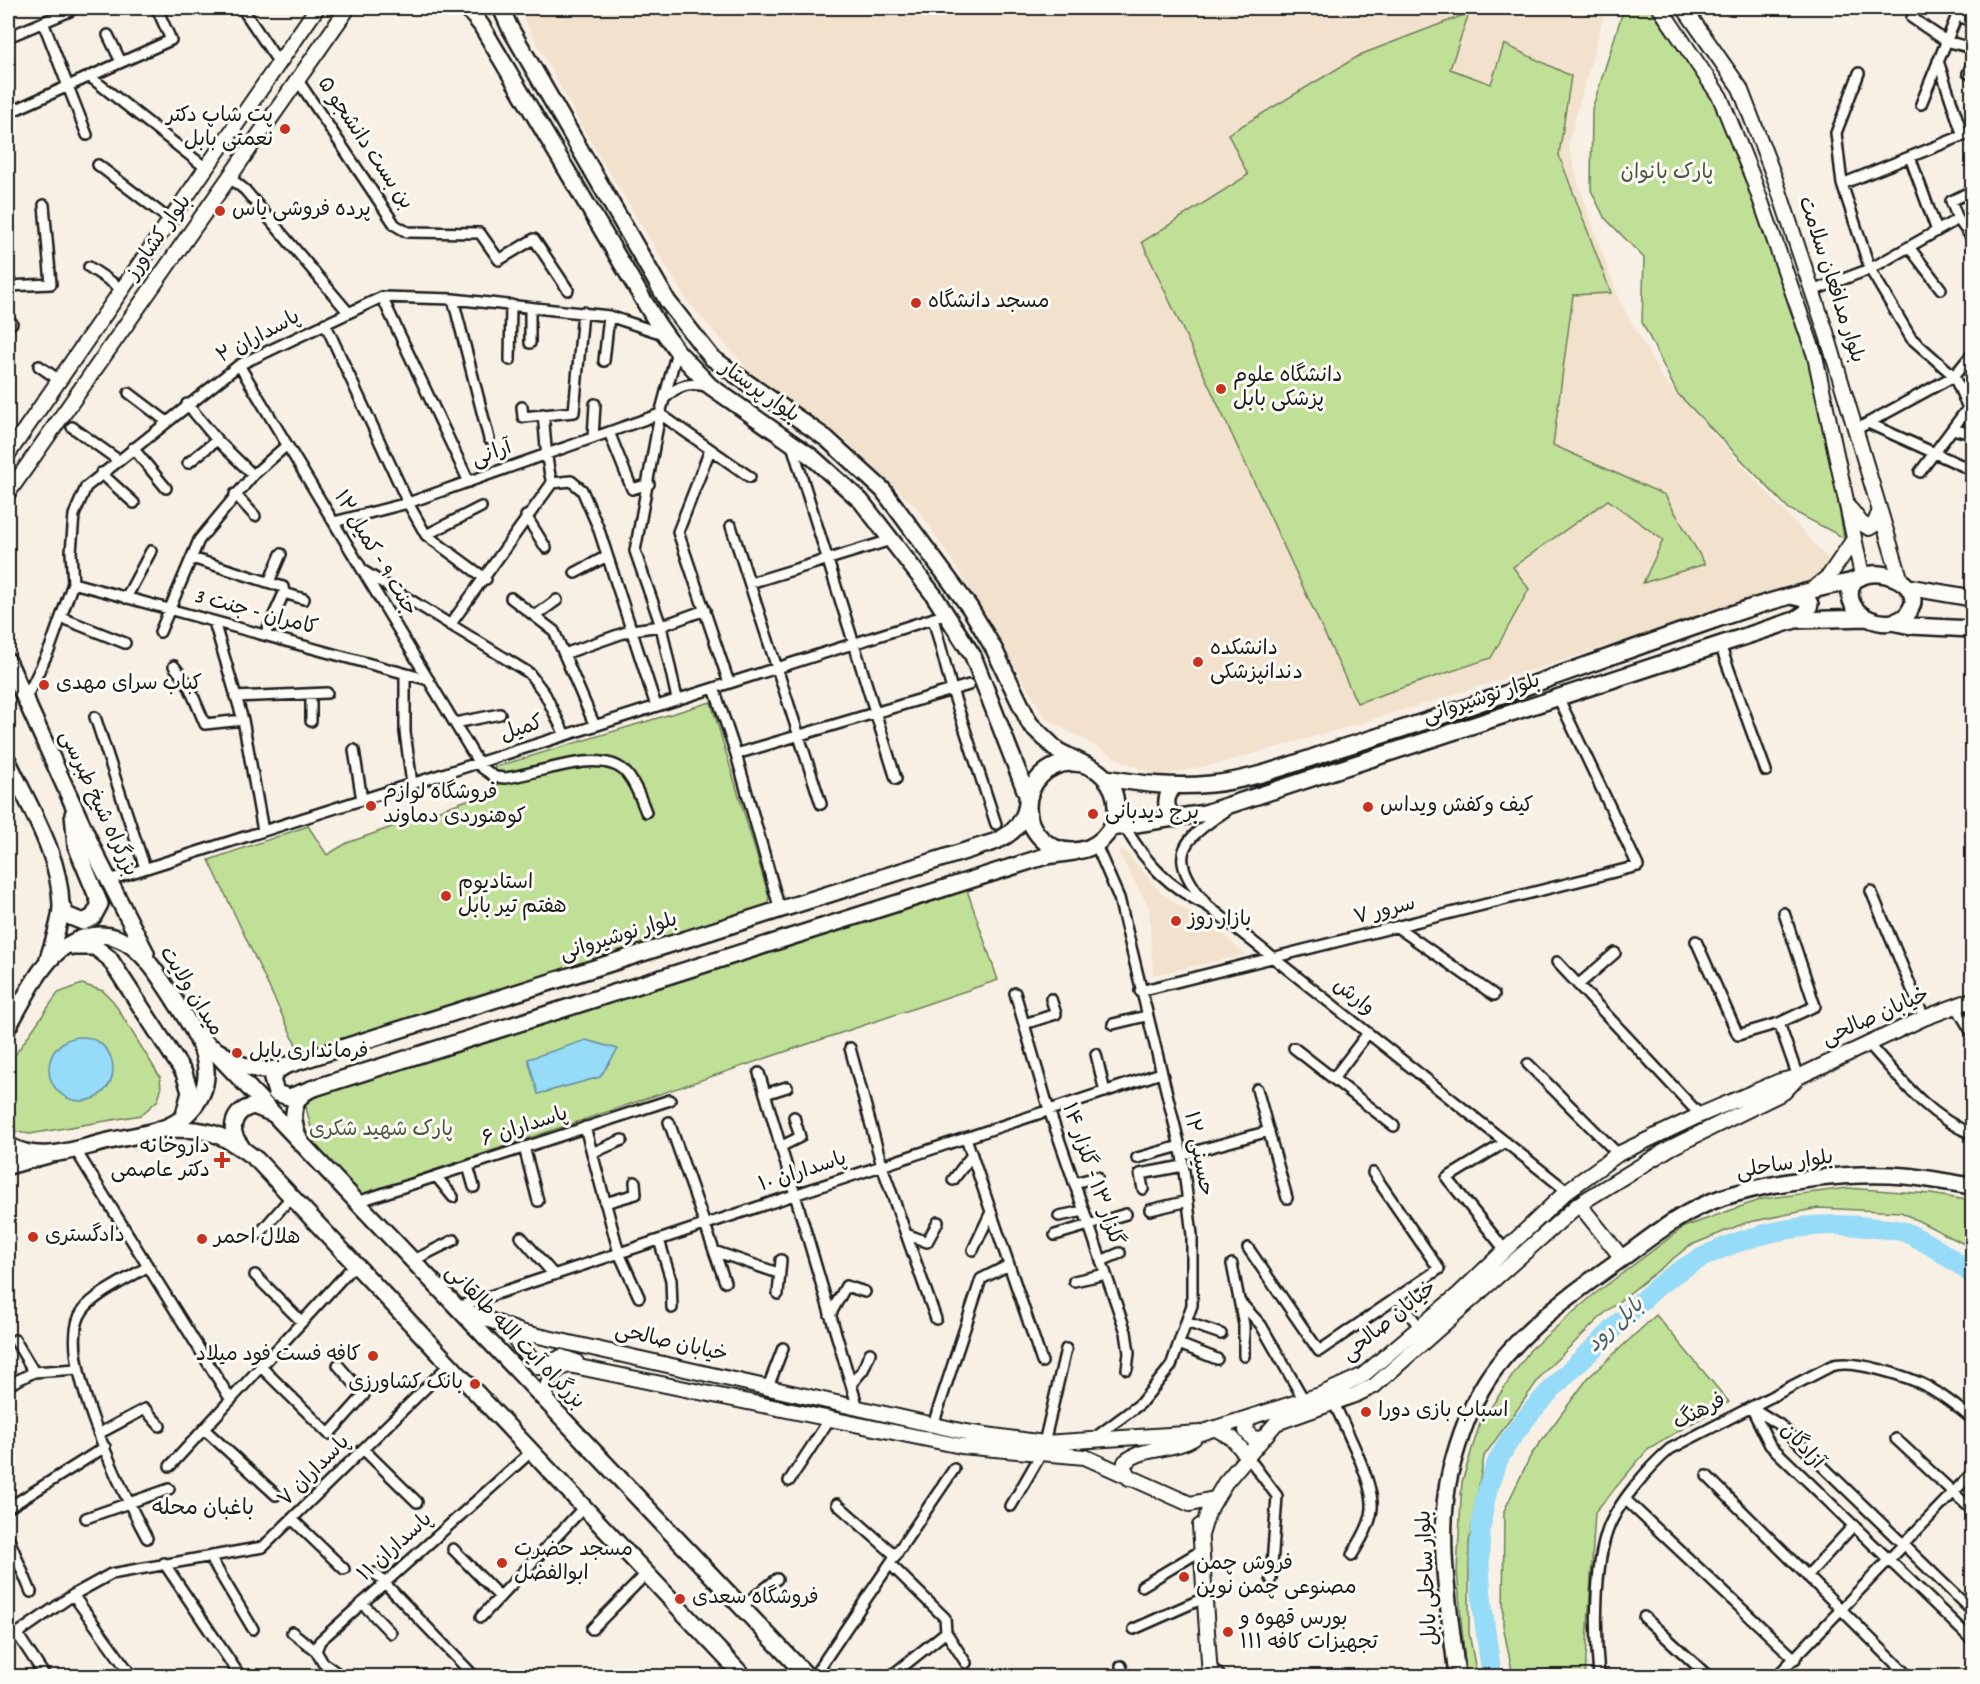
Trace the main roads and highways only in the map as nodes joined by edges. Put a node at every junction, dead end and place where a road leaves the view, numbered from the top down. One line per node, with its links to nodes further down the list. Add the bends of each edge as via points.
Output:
1 (317, 8): 7 (main road, بلوار کشاورز)
2 (348, 8): 8 (main road, بلوار کشاورز)
3 (467, 8): 27 (main road, بلوار پرستار, via 481,25 677,351 712,388 820,463 857,496 940,616 974,656)
4 (501, 8): 23 (main road, بلوار پرستار, via 668,302 690,333 721,366 827,439 874,480 961,594 990,641 1030,724 1052,746)
5 (1660, 8): 9 (main road, بلوار مدافعان سلامت, via 1720,97 1752,176 1815,356)
6 (1684, 8): 10 (main road, بلوار مدافعان سلامت, via 1740,88 1775,178)
7 (8, 454)
8 (8, 493)
9 (1847, 503): 10 (main road, via 1864,526 1874,525); 11 (main road, بلوار مدافعان سلامت)
10 (1879, 513): 13 (main road, بلوار مدافعان سلامت)
11 (1854, 540): 12 (main road, بلوار مدافعان سلامت); 14 (main road, via 1829,576)
12 (1858, 578): 13 (main road, via 1879,574); 14 (main road, بلوار نوشیروانی); 17 (main road, via 1849,590 1849,600)
13 (1904, 584): 16 (main road); 19 (main road, via 1913,606 1908,615)
14 (1814, 588): 15 (main road, بلوار نوشیروانی)
15 (1788, 596): 18 (main road, via 1810,604 1807,612); 25 (main road, بلوار نوشیروانی, via 1355,744 1250,776 1214,784)
16 (1972, 598)
17 (1867, 618): 18 (main road, بلوار نوشیروانی); 19 (main road)
18 (1795, 620): 28 (main road, بلوار نوشیروانی, via 1238,803)
19 (1890, 622): 20 (main road)
20 (1972, 629)
21 (8, 661): 26 (main road, بزرگراه شیخ طبرسی)
22 (8, 761): 31 (main road, via 51,855)
23 (1088, 766): 24 (main road); 27 (main road, via 1066,763 1052,767 1035,782)
24 (1106, 778): 25 (main road, بلوار نوشیروانی); 29 (main road, via 1116,799)
25 (1174, 786): 28 (main road, via 1166,799 1170,814)
26 (72, 802): 31 (main road, via 76,846 100,904 93,917 83,922 66,915); 33 (main road, بزرگراه شیخ طبرسی)
27 (1028, 803): 30 (main road, via 1032,825 1040,838 1052,847); 38 (main road, بلوار نوشیروانی, via 1019,826 994,842)
28 (1176, 819): 29 (main road, بلوار نوشیروانی)
29 (1118, 827): 30 (main road, via 1096,845)
30 (1074, 852): 40 (main road, via 1035,860)
31 (61, 904): 32 (main road)
32 (47, 963): 33 (main road, میدان ولایت, via 72,942 103,936 128,943); 35 (main road, میدان ولایت); 42 (main road, via 70,948 83,946 95,947 109,957 186,1077 190,1097)
33 (151, 964): 36 (main road, میدان ولایت)
34 (1972, 1000): 39 (main road, خيابان صالحی)
35 (8, 1027)
36 (192, 1028): 37 (main road, بزرگراه آیت الله طالقانی); 42 (main road, میدان ولایت, via 204,1053 204,1083 196,1103)
37 (208, 1045): 38 (main road, بلوار نوشیروانی, via 256,1070); 41 (main road, بزرگراه آیت الله طالقانی)
38 (290, 1064): 40 (main road, via 274,1075 276,1093 289,1097)
39 (1798, 1077): 50 (main road, خيابان صالحی, via 1784,1092 1670,1148); 57 (main road, خيابان صالحی, via 1700,1115 1618,1154 1567,1191 1362,1376)
40 (311, 1089): 44 (main road, via 300,1096 294,1111)
41 (276, 1116): 44 (main road, بزرگراه آیت الله طالقانی); 47 (main road, via 254,1106 240,1112 234,1120 236,1140)
42 (178, 1121): 43 (main road, میدان ولایت)
43 (160, 1129): 46 (main road, میدان ولایت); 47 (main road, via 214,1132)
44 (301, 1143): 52 (main road, بزرگراه آیت الله طالقانی)
45 (8, 1145): 46 (main road, میدان ولایت, via 29,1154)
46 (52, 1155): 48 (main road)
47 (257, 1160): 71 (main road)
48 (8, 1166)
49 (1972, 1186): 51 (main road, بلوار ساحلی, via 1904,1175 1831,1177 1765,1187 1719,1198 1670,1222)
50 (1580, 1204): 51 (main road); 61 (main road, خيابان صالحی, via 1374,1386 1276,1423)
51 (1622, 1258): 73 (main road, بلوار ساحلی بابل, via 1561,1302 1523,1339 1487,1380 1464,1427 1450,1474 1444,1516)
52 (457, 1307): 53 (main road, خیابان صالحی); 55 (main road, بزرگراه آیت الله طالقانی)
53 (536, 1335): 54 (main road, via 522,1336 517,1342 537,1367 561,1357); 56 (main road, خیابان صالحی)
54 (593, 1370): 55 (main road, خیابان صالحی, via 561,1367 549,1380); 58 (main road, خیابان صالحی)
55 (546, 1401): 72 (main road, بزرگراه آیت الله طالقانی)
56 (878, 1413): 63 (main road, خيابان صالحی)
57 (1254, 1416): 59 (main road, خيابان صالحی); 61 (main road, via 1247,1421 1246,1431 1251,1438)
58 (873, 1429): 63 (main road, خيابان صالحی, via 975,1448)
59 (1216, 1429): 60 (main road, خيابان صالحی); 64 (main road, via 1232,1438)
60 (1200, 1433): 62 (main road, خيابان صالحی); 66 (main road, via 1189,1441 1147,1450 1129,1459 1124,1468)
61 (1261, 1439): 64 (main road, خيابان صالحی)
62 (1091, 1441): 63 (main road, خيابان صالحی); 65 (main road)
63 (1043, 1448): 65 (main road, خيابان صالحی)
64 (1247, 1456): 67 (main road, خيابان صالحی)
65 (1085, 1457): 66 (main road, خيابان صالحی)
66 (1129, 1478): 68 (main road, خيابان صالحی)
67 (1214, 1499): 68 (main road); 69 (main road, خيابان صالحی)
68 (1190, 1503): 69 (main road)
69 (1201, 1535): 70 (main road)
70 (1214, 1674)
71 (743, 1677)
72 (807, 1677)
73 (1457, 1677)

